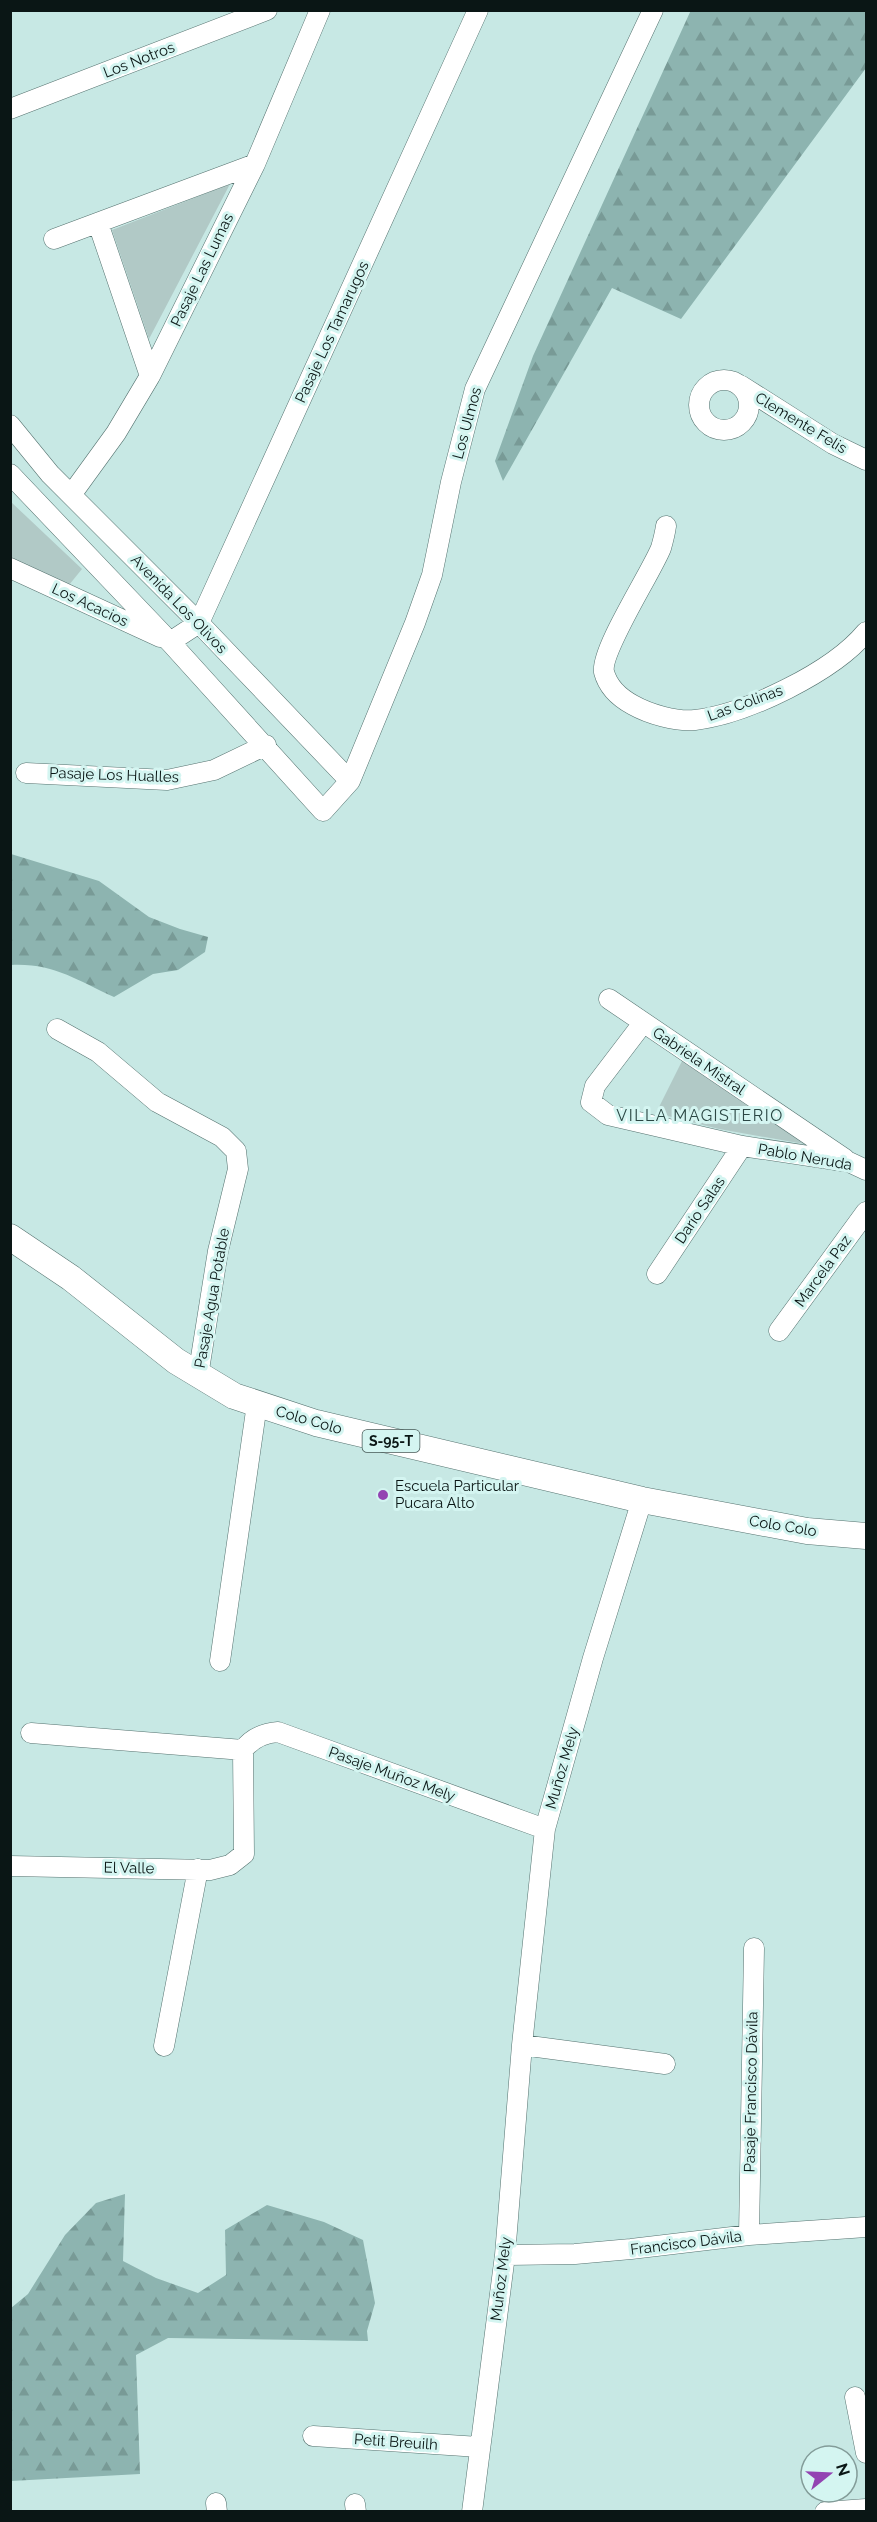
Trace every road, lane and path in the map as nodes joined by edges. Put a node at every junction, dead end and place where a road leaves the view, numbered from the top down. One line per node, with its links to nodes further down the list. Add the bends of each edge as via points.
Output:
1 (267, 10): 5 (street, Los Notros)
2 (320, 10): 6 (street, Pasaje Las Lumas)
3 (478, 10): 17 (street, Pasaje Los Tamarugos)
4 (653, 10): 22 (street, Los Ulmos, via 475,389 432,575)
5 (10, 109)
6 (255, 164): 7 (street); 9 (street, Pasaje Las Lumas)
7 (98, 223): 8 (street); 9 (street)
8 (54, 239)
9 (150, 376): 14 (street, Pasaje Las Lumas, via 116,434)
10 (737, 384): 12 (street, Clemente Felis, via 833,444)
11 (10, 425): 14 (street, Avenida Los Olivos)
12 (867, 460)
13 (10, 474): 19 (street)
14 (71, 495): 17 (street, Avenida Los Olivos)
15 (666, 526): 18 (street, Las Colinas, via 661,547 608,650 604,670 621,698 638,708 692,721 716,716 804,679 835,661)
16 (10, 568): 19 (street, Los Acacios)
17 (199, 623): 19 (street); 22 (street, Avenida Los Olivos)
18 (867, 632)
19 (170, 642): 20 (street)
20 (266, 746): 21 (street, Pasaje Los Hualles, via 232,764 167,780); 22 (street, Los Ulmos, via 323,811)
21 (26, 772)
22 (350, 781)
23 (609, 999): 24 (street, Gabriela Mistral)
24 (643, 1023): 26 (street, Pablo Neruda, via 595,1086 591,1102 608,1114); 27 (street, Gabriela Mistral)
25 (57, 1029): 32 (street, Pasaje Agua Potable, via 98,1052 158,1102 222,1137 236,1151 238,1169 218,1251)
26 (742, 1146): 27 (street, Pablo Neruda); 30 (street, Darío Salas)
27 (858, 1166)
28 (867, 1212): 31 (street, Marcela Paz)
29 (10, 1237): 32 (main road, Colo Colo / S-95-T)
30 (657, 1274)
31 (779, 1331)
32 (198, 1376): 33 (main road, Colo Colo / S-95-T)
33 (257, 1404): 34 (main road, Colo Colo / S-95-T, via 315,1423); 36 (street)
34 (642, 1500): 35 (main road, Colo Colo / S-95-T, via 807,1531); 39 (street, Muñoz Mely)
35 (867, 1536)
36 (220, 1661)
37 (31, 1733): 38 (street)
38 (243, 1750): 39 (street, Pasaje Muñoz Mely, via 260,1736 278,1732); 41 (street, El Valle, via 244,1854 222,1868)
39 (544, 1829): 43 (street, Muñoz Mely)
40 (10, 1866): 41 (street, El Valle)
41 (198, 1869): 44 (street)
42 (754, 1948): 47 (street, Pasaje Francisco Dávila)
43 (522, 2045): 45 (street); 48 (street, Muñoz Mely)
44 (164, 2046)
45 (665, 2064)
46 (867, 2227): 47 (street, Francisco Dávila)
47 (749, 2235): 48 (street, Francisco Dávila, via 620,2250)
48 (505, 2255): 51 (street, Muñoz Mely)
49 (855, 2397): 52 (street)
50 (313, 2436): 51 (street, Petit Breuilh)
51 (479, 2447): 54 (street, Muñoz Mely)
52 (867, 2453)
53 (867, 2509): 55 (street)
54 (472, 2511)
55 (825, 2511)

